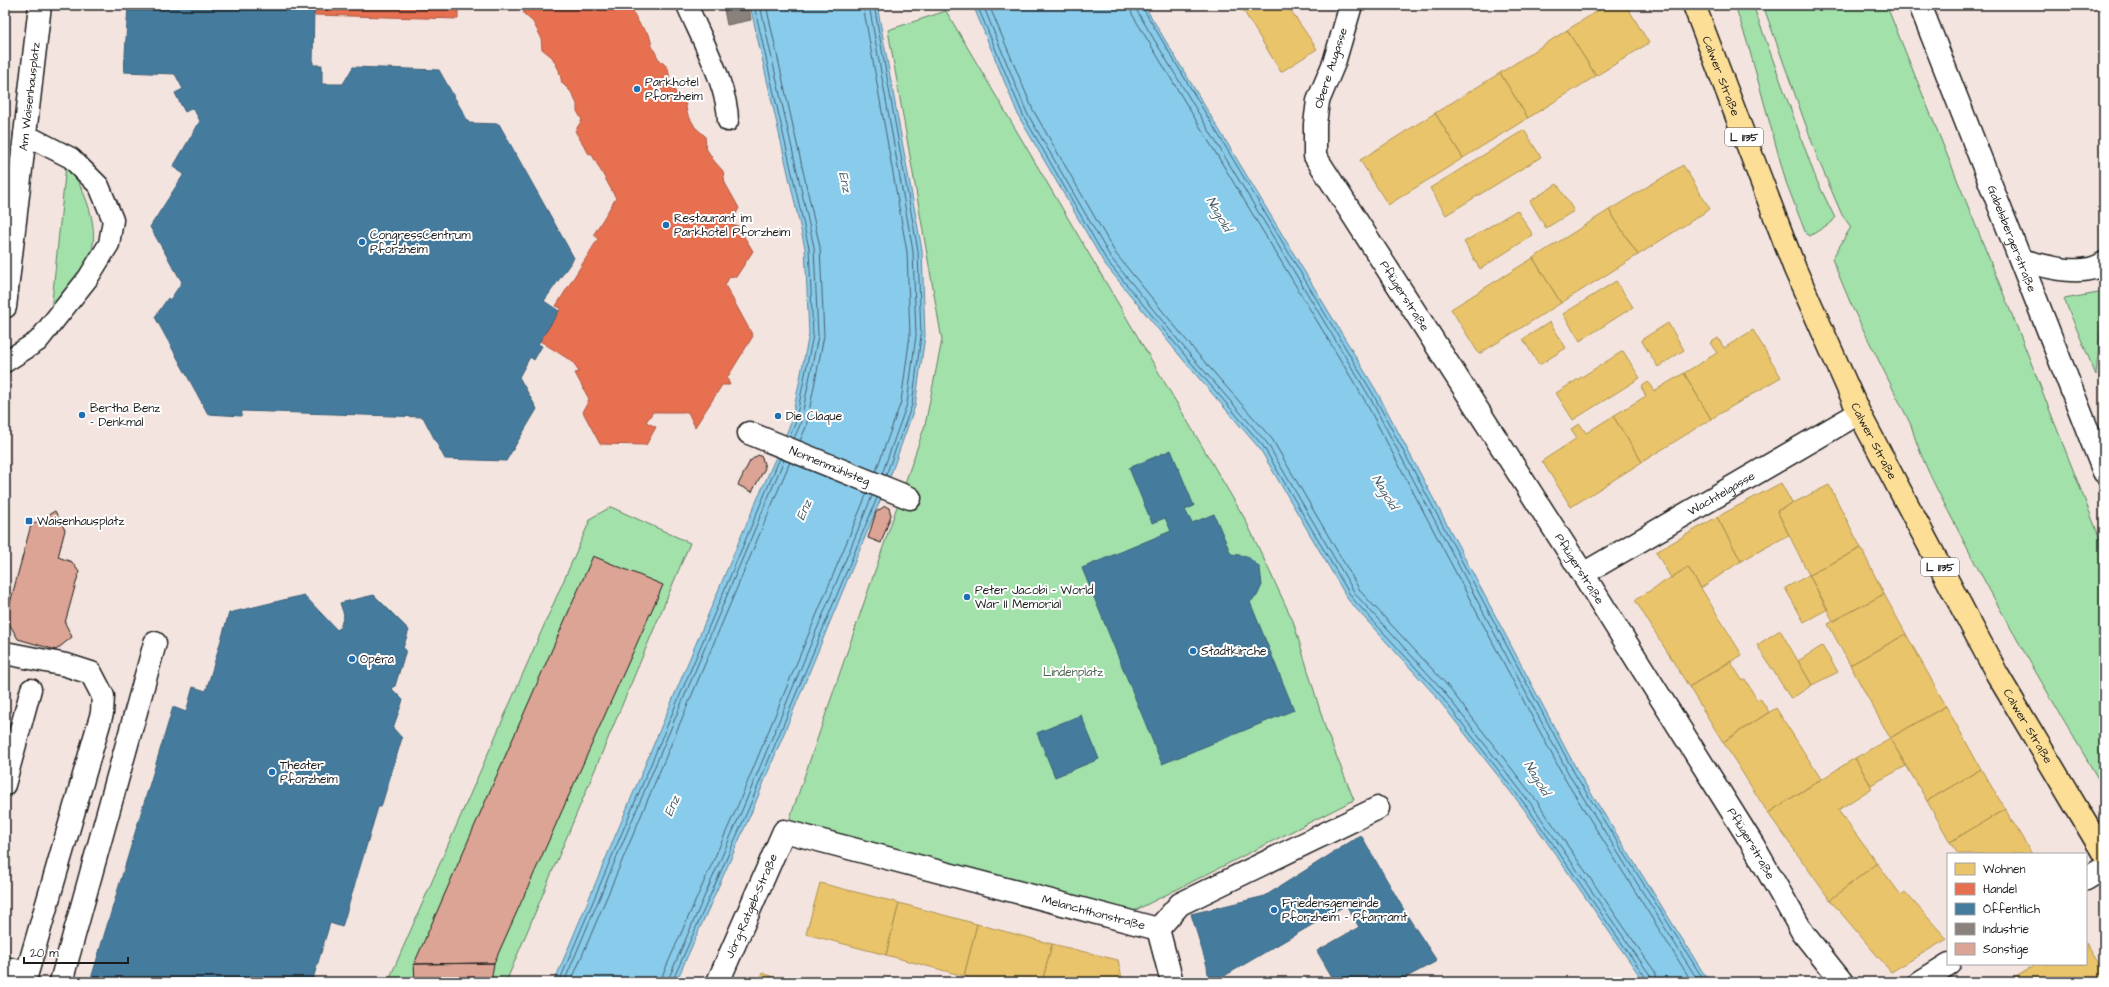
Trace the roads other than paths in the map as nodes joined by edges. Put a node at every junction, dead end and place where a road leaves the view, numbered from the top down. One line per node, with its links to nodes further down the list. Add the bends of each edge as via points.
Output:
1 (687, 5): 6 (lane, via 722,90 728,107)
2 (1351, 5): 8 (street, Obere Augasse, via 1334,63 1318,101)
3 (1694, 5): 13 (main road, Calwer Straße / L 1135, via 1795,269)
4 (1920, 5): 9 (street, Gabelsbergerstraße)
5 (35, 10): 7 (street, Am Waisenhausplatz)
6 (728, 121)
7 (24, 134): 11 (street, Am Waisenhausplatz); 12 (lane, via 71,158 99,186 113,220 109,244 88,278 38,341)
8 (1315, 156): 17 (street, Pflügerstraße)
9 (2021, 260): 10 (street, via 2056,269 2076,270); 15 (street, Gabelsbergerstraße)
10 (2104, 263)
11 (5, 307)
12 (5, 362)
13 (1859, 413): 17 (street, Wachtelgasse); 24 (main road, Calwer Straße / L 1135, via 1997,674)
14 (749, 433): 16 (street, Nonnenmühlsteg)
15 (2104, 472)
16 (903, 495)
17 (1583, 574): 33 (street, Pflügerstraße, via 1753,845 1803,933)
18 (155, 643): 30 (street)
19 (5, 653): 29 (street, via 66,665 91,673 103,696 100,721 27,973)
20 (31, 689): 21 (lane)
21 (5, 785)
22 (1378, 808): 27 (street, Melanchthonstraße, via 1180,904)
23 (784, 831): 27 (street, Melanchthonstraße); 31 (street, Jörg-Ratgeb-Straße)
24 (2104, 854)
25 (2104, 868): 26 (street)
26 (2087, 878)
27 (1158, 929): 32 (street)
28 (1947, 965): 34 (street)
29 (5, 968)
30 (61, 982)
31 (718, 982)
32 (1172, 982)
33 (1842, 982)
34 (1920, 982)

